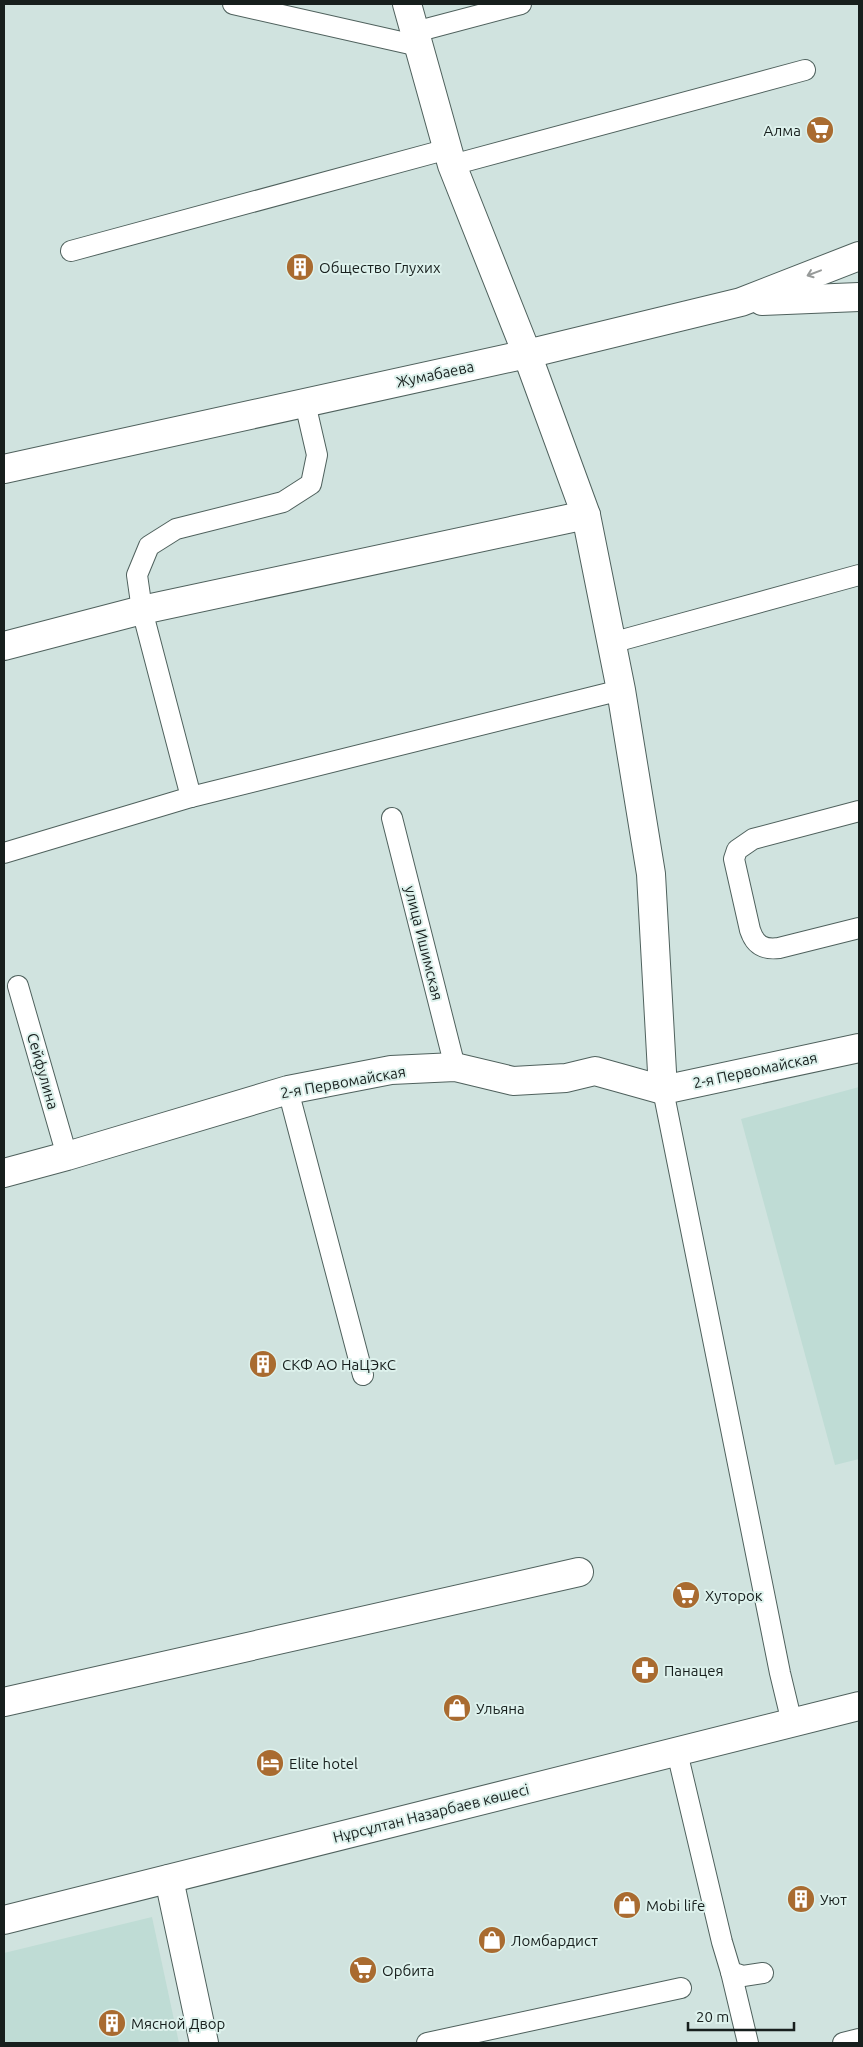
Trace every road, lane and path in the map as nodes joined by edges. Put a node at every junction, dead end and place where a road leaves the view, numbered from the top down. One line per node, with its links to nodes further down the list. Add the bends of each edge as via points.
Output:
1 (233, 4): 4 (lane)
2 (407, 4): 4 (street)
3 (521, 4): 4 (lane)
4 (417, 39): 6 (street)
5 (805, 70): 6 (lane)
6 (450, 157): 7 (lane); 11 (street)
7 (71, 251)
8 (859, 256): 10 (street, Жумабаева, one-way to 10)
9 (859, 297): 10 (street)
10 (741, 302): 11 (street, Жумабаева)
11 (527, 354): 12 (street, Жумабаева); 14 (street)
12 (305, 403): 13 (street, Жумабаева); 16 (lane, via 317,455 310,484 283,502 176,529 149,546 137,575)
13 (4, 469)
14 (586, 515): 16 (street); 17 (street)
15 (859, 576): 17 (lane)
16 (142, 610): 18 (street); 20 (lane)
17 (611, 643): 19 (street)
18 (4, 646)
19 (621, 690): 20 (lane); 29 (street, via 651,874)
20 (191, 797): 23 (lane)
21 (859, 811): 24 (lane, via 753,838 737,850 734,859 750,930 761,947 779,948)
22 (392, 818): 27 (lane, улица Ишимская)
23 (4, 853)
24 (859, 928)
25 (18, 986): 30 (lane, Сейфулина)
26 (859, 1048): 29 (street, 2-я Первомайская)
27 (455, 1068): 28 (street, 2-я Первомайская, via 391,1070); 29 (street, 2-я Первомайская, via 513,1081 566,1078 595,1071)
28 (288, 1090): 30 (street, 2-я Первомайская); 32 (lane)
29 (663, 1090): 36 (lane)
30 (67, 1156): 31 (street, 2-я Первомайская)
31 (4, 1173)
32 (363, 1375)
33 (579, 1572): 34 (street)
34 (4, 1702)
35 (859, 1706): 36 (street, Нұрсұлтан Назарбаев көшесі)
36 (792, 1723): 37 (street, Нұрсұлтан Назарбаев көшесі)
37 (677, 1752): 38 (street, Нұрсұлтан Назарбаев көшесі); 40 (lane)
38 (169, 1879): 39 (street, Нұрсұлтан Назарбаев көшесі); 44 (street)
39 (4, 1920)
40 (731, 1972): 41 (lane, via 742,1976); 46 (lane)
41 (763, 1973)
42 (681, 1988): 45 (lane)
43 (859, 2039): 47 (lane)
44 (204, 2043)
45 (426, 2043)
46 (748, 2043)
47 (844, 2043)

